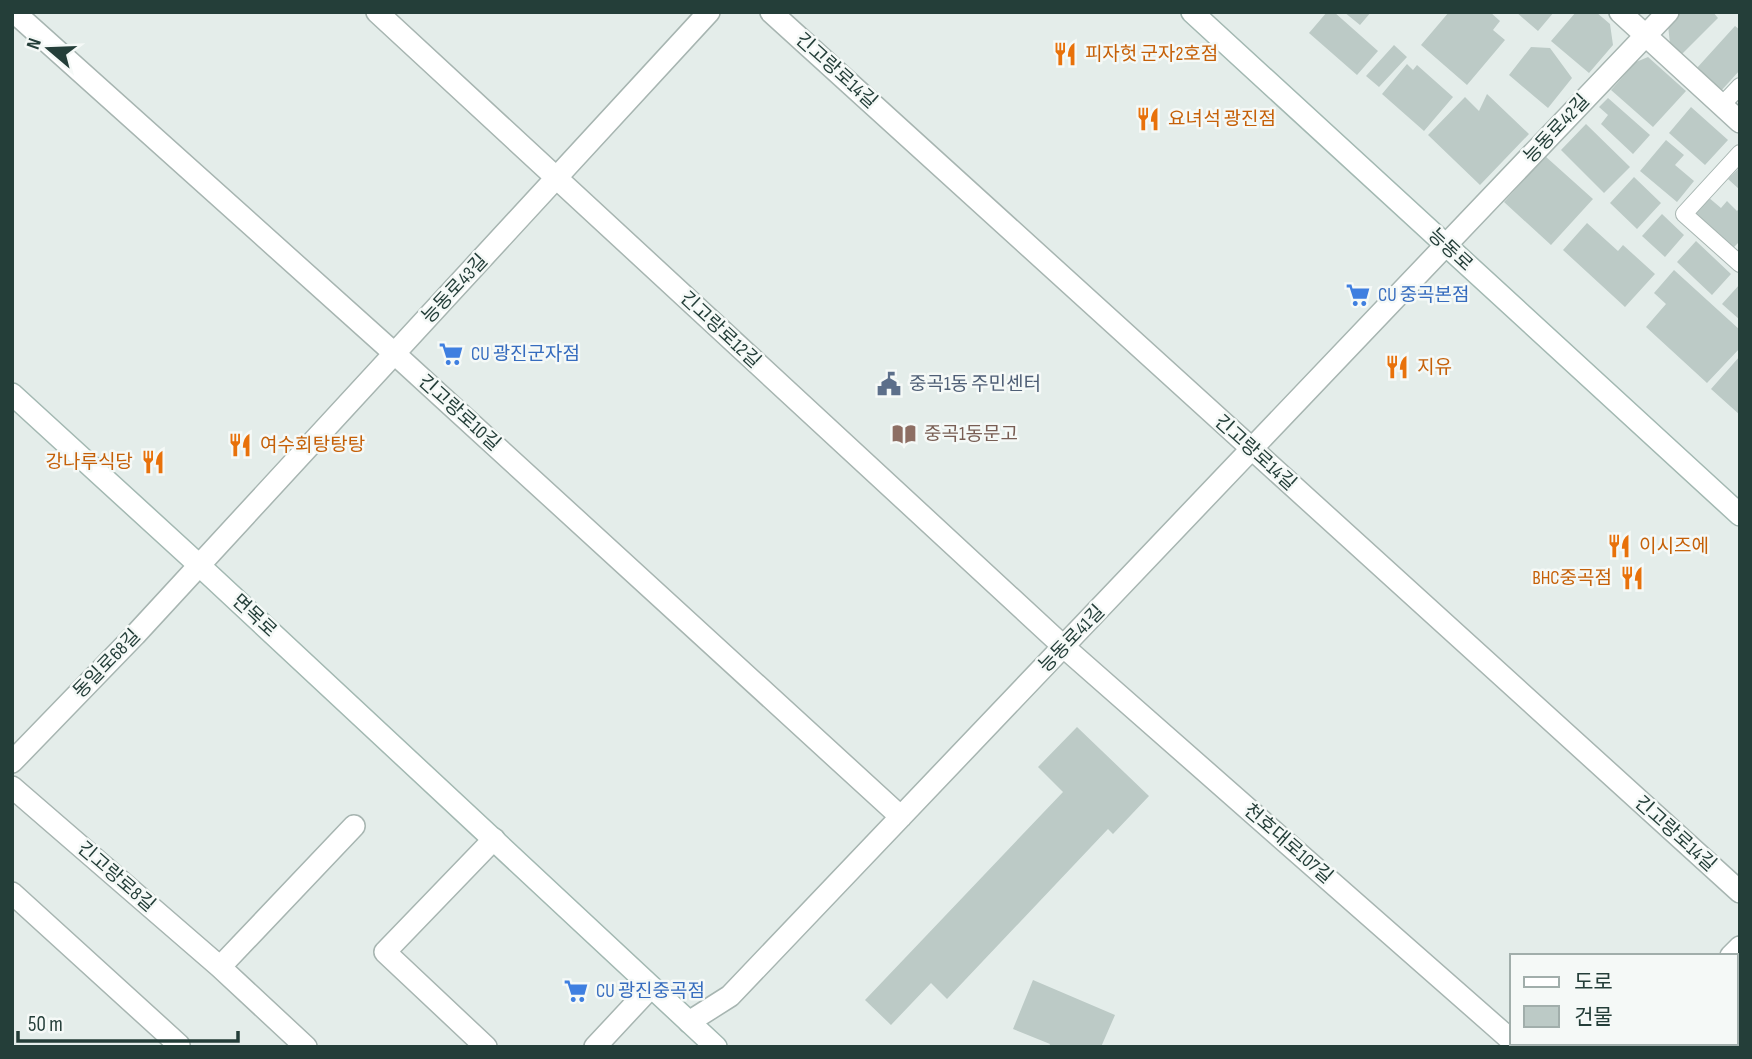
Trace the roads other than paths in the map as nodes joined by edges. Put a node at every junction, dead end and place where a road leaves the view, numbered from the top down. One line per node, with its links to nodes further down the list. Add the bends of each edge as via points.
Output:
1 (14, 12): 16 (street, 긴고랑로10길)
2 (377, 12): 13 (street, 긴고랑로12길)
3 (709, 12): 13 (street, 능동로43길)
4 (771, 12): 18 (street, 긴고랑로14길)
5 (1192, 12): 14 (street, 능동로)
6 (1620, 12): 8 (street)
7 (1668, 12): 8 (street, 능동로42길)
8 (1646, 36): 10 (street); 14 (street, 능동로42길)
9 (1740, 86): 10 (lane)
10 (1721, 105): 11 (street)
11 (1740, 122)
12 (1740, 153): 15 (lane, via 1684,214)
13 (556, 179): 16 (street, 능동로43길); 21 (street, 긴고랑로12길)
14 (1446, 247): 18 (street, 능동로41길); 19 (street, 능동로)
15 (1740, 264)
16 (395, 354): 20 (street, 능동로43길); 24 (street, 긴고랑로10길)
17 (12, 394): 20 (street, 면목로)
18 (1252, 450): 21 (street, 능동로41길); 27 (street, 긴고랑로14길)
19 (1740, 515)
20 (200, 566): 22 (street, 동일로68길); 26 (street, 면목로)
21 (1064, 647): 24 (street, 능동로41길); 32 (street, 천호대로107길)
22 (12, 762)
23 (12, 787): 29 (street, 긴고랑로8길)
24 (901, 817): 31 (street, 능동로41길, via 730,996)
25 (354, 826): 29 (street)
26 (494, 839): 30 (street, 면목로); 36 (street, via 385,952)
27 (1740, 892)
28 (12, 893): 33 (street)
29 (220, 967): 35 (street, 긴고랑로8길)
30 (651, 987): 31 (street, 면목로); 34 (street)
31 (689, 1022): 37 (street, 면목로)
32 (1510, 1040)
33 (178, 1046)
34 (596, 1046)
35 (306, 1047)
36 (486, 1047)
37 (716, 1047)

